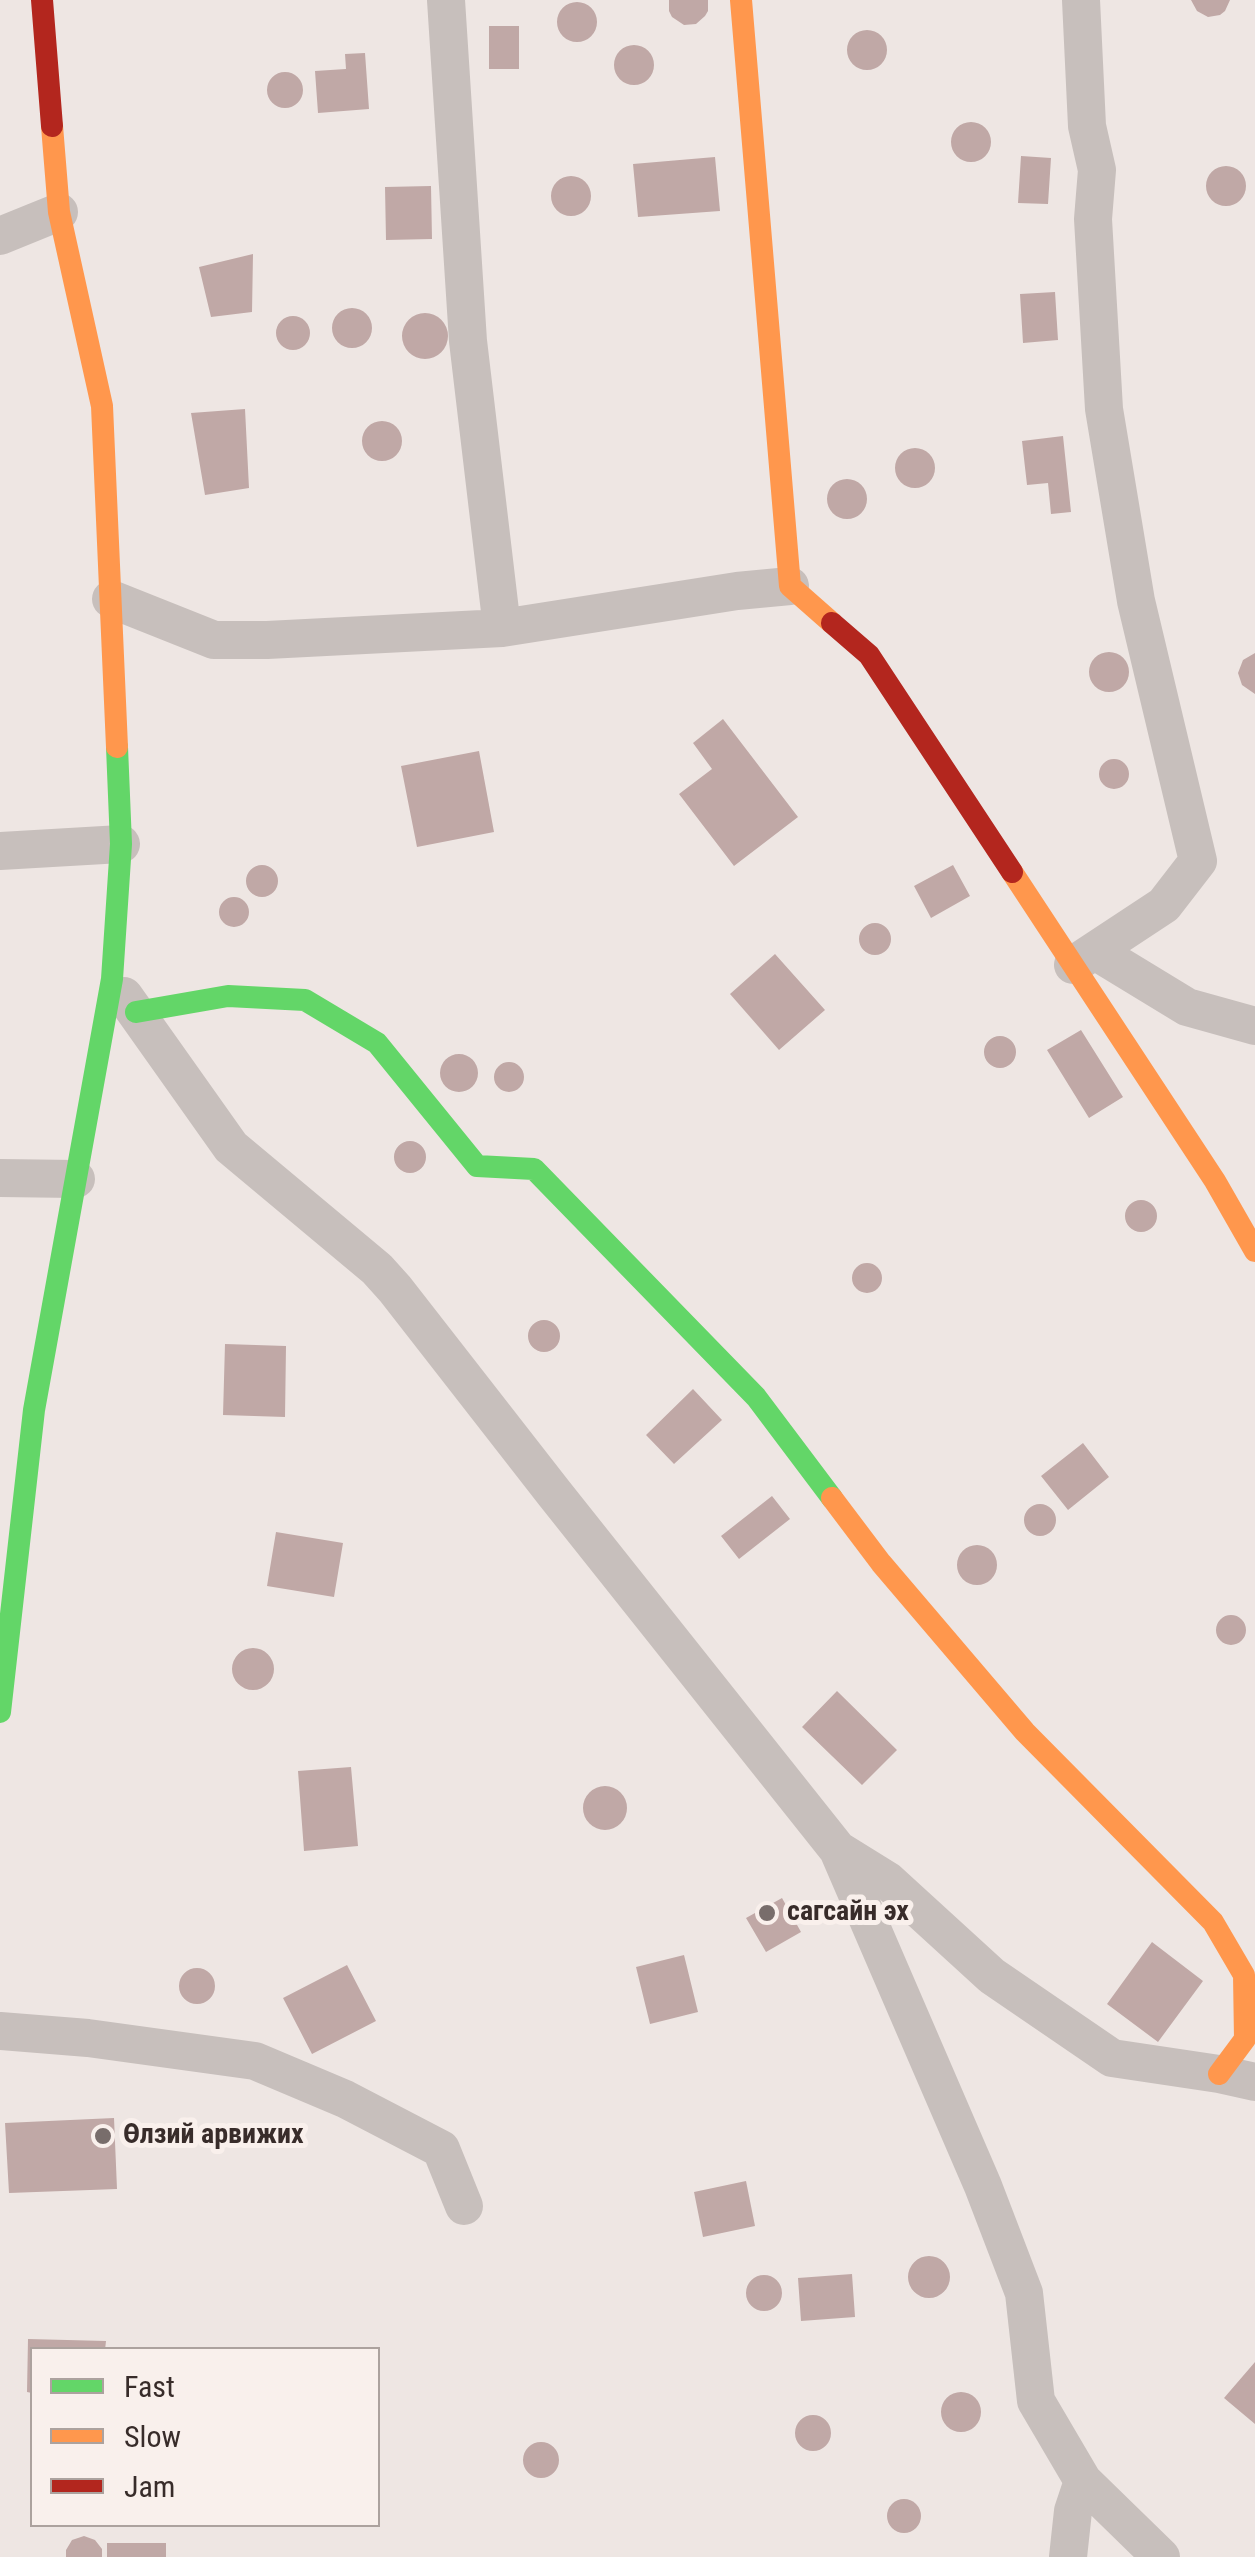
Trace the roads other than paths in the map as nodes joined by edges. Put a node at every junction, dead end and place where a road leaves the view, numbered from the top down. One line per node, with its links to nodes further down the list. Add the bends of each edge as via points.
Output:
1 (42, 0): 5 (street)
2 (446, 0): 9 (street, via 468,341)
3 (741, 0): 7 (street)
4 (1081, 0): 12 (street, via 1087,126 1096,170 1104,409 1136,601 1198,861 1164,905)
5 (60, 212): 6 (street); 8 (street, via 102,406)
6 (0, 236)
7 (790, 586): 9 (street); 12 (street, via 869,655)
8 (111, 599): 9 (street, via 214,640); 10 (street)
9 (502, 628)
10 (121, 844): 11 (street); 13 (street)
11 (0, 851)
12 (1084, 958): 15 (street, via 1186,1007); 18 (street)
13 (112, 978): 14 (street); 17 (street)
14 (136, 1012): 21 (street, via 231,1147 395,1289); 23 (street, via 228,996 305,1000 377,1042 476,1166 534,1168 756,1397 882,1563 1024,1732 1213,1922 1244,1976)
15 (1255, 1026)
16 (0, 1178): 17 (street)
17 (76, 1179): 19 (street, via 34,1410)
18 (1255, 1251)
19 (14, 1465): 20 (street)
20 (0, 1712)
21 (838, 1850): 23 (street, via 888,1882 992,1976 1112,2058); 25 (street, via 1024,2293 1036,2401)
22 (0, 2031): 24 (street, via 255,2061 440,2149)
23 (1237, 2078)
24 (464, 2206)
25 (1084, 2481): 26 (street); 27 (street)
26 (1068, 2557)
27 (1161, 2557)

